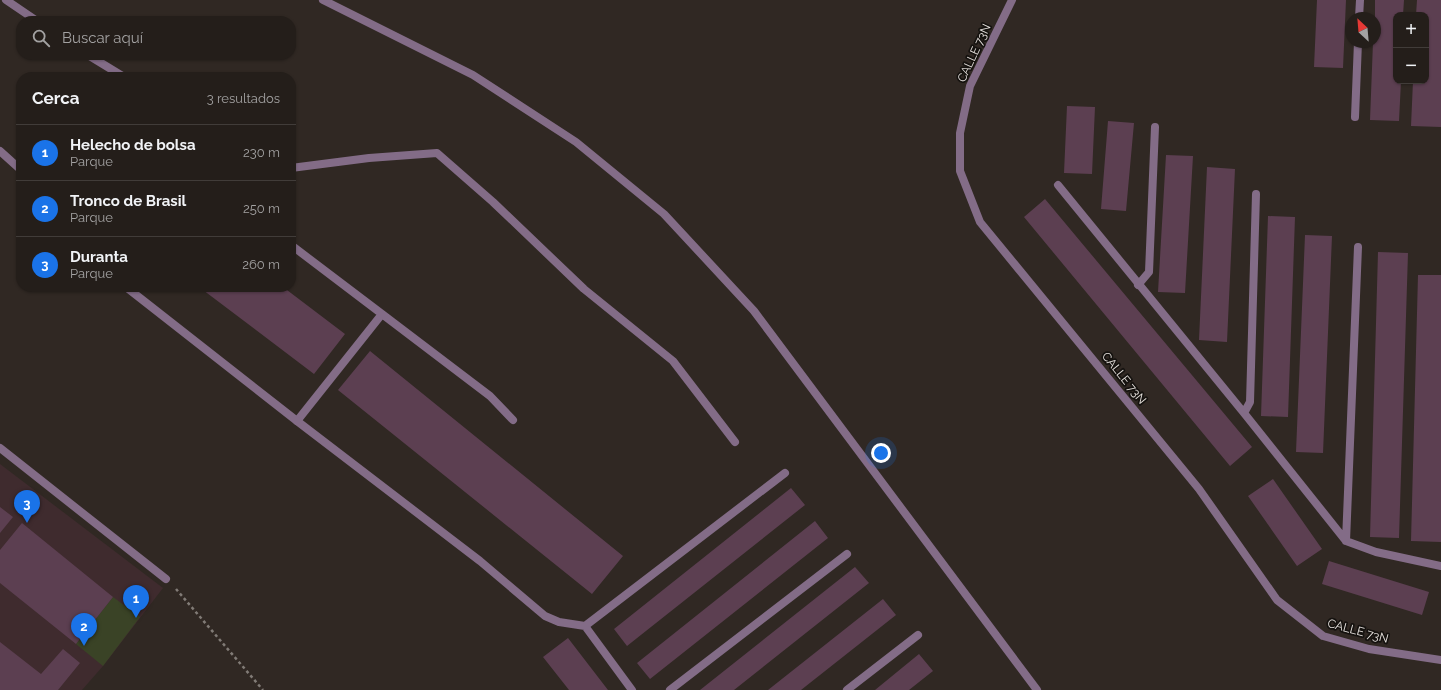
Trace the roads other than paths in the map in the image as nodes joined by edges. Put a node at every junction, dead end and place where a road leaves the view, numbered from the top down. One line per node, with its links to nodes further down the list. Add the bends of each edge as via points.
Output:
1 (6, 0): 6 (street)
2 (324, 0): 38 (street, via 472,75 576,142 664,214 754,311)
3 (1012, 0): 34 (street, CALLE 73N, via 970,86 960,133 960,171 980,222 1199,488 1277,600 1323,636 1369,649)
4 (1360, 0): 5 (street)
5 (1359, 12)
6 (30, 16)
7 (1358, 48): 10 (street)
8 (96, 60): 9 (street)
9 (116, 72)
10 (1354, 117)
11 (1155, 127): 19 (street, via 1149,272)
12 (0, 151): 13 (street)
13 (16, 165)
14 (296, 167): 25 (street, via 369,158 437,154 494,202 584,289 673,361)
15 (1058, 185): 19 (street)
16 (1256, 194): 22 (street, via 1250,402)
17 (1358, 247): 28 (street)
18 (296, 249): 21 (street)
19 (1138, 285): 22 (street)
20 (132, 292): 24 (street)
21 (382, 314): 23 (street, via 490,396); 24 (street)
22 (1244, 413): 28 (street)
23 (513, 420)
24 (297, 421): 32 (street, via 480,561 545,616 559,622)
25 (735, 442)
26 (0, 448): 31 (street)
27 (785, 473): 32 (street)
28 (1346, 541): 30 (street, via 1376,552)
29 (847, 554): 36 (street)
30 (1441, 566)
31 (166, 579)
32 (585, 626): 35 (street)
33 (918, 635): 37 (street)
34 (1441, 660)
35 (632, 690)
36 (670, 690)
37 (847, 690)
38 (1037, 690)

